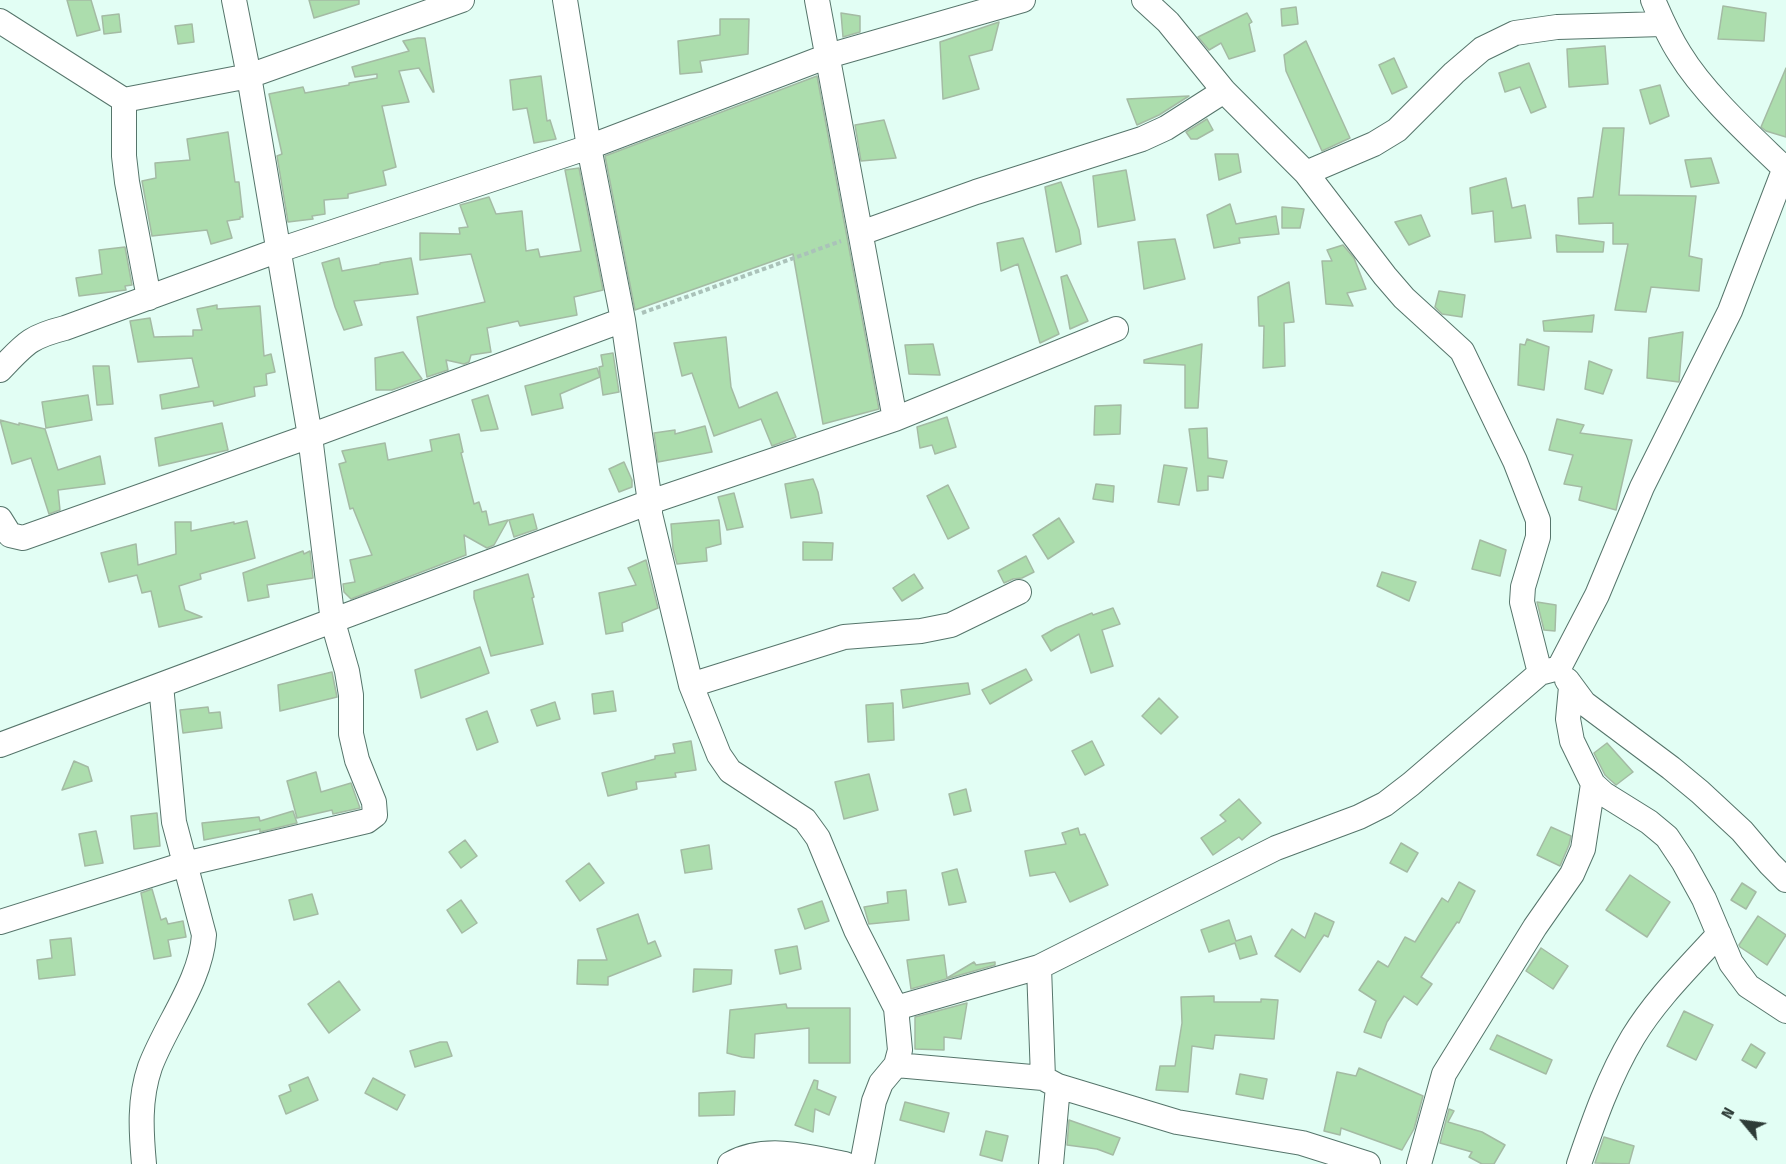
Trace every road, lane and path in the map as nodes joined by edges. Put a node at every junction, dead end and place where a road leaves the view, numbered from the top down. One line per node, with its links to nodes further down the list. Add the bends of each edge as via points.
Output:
1 (234, 0): 11 (street)
2 (462, 0): 11 (street)
3 (565, 0): 14 (street)
4 (817, 0): 10 (street)
5 (1023, 0): 10 (street)
6 (1144, 0): 12 (street, via 1168,22)
7 (1653, 0): 9 (street)
8 (0, 21): 13 (street)
9 (1664, 24): 15 (street, via 1681,56 1715,99); 16 (street, via 1557,27 1515,33 1482,49 1397,129 1374,144)
10 (828, 56): 14 (street); 17 (street)
11 (249, 76): 13 (street); 18 (street)
12 (1224, 91): 16 (street); 17 (street, via 1142,139)
13 (124, 100): 19 (street, via 127,182)
14 (589, 147): 18 (street); 20 (street)
15 (1785, 168): 29 (street, via 1730,311 1642,487 1597,595)
16 (1306, 174): 29 (street, via 1404,298 1462,351 1515,461 1538,520 1538,537 1522,602)
17 (861, 233): 20 (path); 23 (street)
18 (279, 250): 19 (street); 24 (street)
19 (149, 298): 22 (street, via 42,334 25,344)
20 (623, 320): 24 (street); 25 (street)
21 (1116, 329): 23 (street)
22 (0, 370)
23 (895, 419): 25 (street)
24 (310, 436): 26 (street, via 23,538 10,535); 28 (street)
25 (650, 502): 28 (street); 30 (street, via 652,529)
26 (0, 519)
27 (1019, 592): 30 (street, via 951,625 844,637)
28 (333, 622): 31 (street); 34 (street, via 351,695 351,734 375,815 367,821)
29 (1557, 676): 33 (street, via 1572,741); 35 (street, via 1584,704 1700,792 1743,831); 38 (street, via 1385,804 1276,848)
30 (691, 685): 39 (street, via 730,771 805,820 818,838 856,930)
31 (161, 686): 32 (street); 34 (street, via 174,822)
32 (0, 745)
33 (1593, 784): 37 (street, via 1667,837 1704,899); 49 (street, via 1583,849 1572,874 1444,1074)
34 (185, 864): 36 (street); 43 (street, via 204,934 203,950 150,1068 142,1102)
35 (1786, 880)
36 (0, 922)
37 (1719, 934): 40 (street, via 1731,963 1748,986); 50 (street, via 1634,1035 1598,1107)
38 (1040, 967): 39 (street); 42 (street)
39 (896, 1008): 41 (street, via 900,1050)
40 (1786, 1011)
41 (896, 1065): 42 (street); 46 (street, via 881,1083 874,1101)
42 (1050, 1082): 47 (street); 48 (street, via 1177,1122 1302,1143)
43 (144, 1164)
44 (730, 1164): 45 (street, via 759,1154 782,1153)
45 (845, 1164)
46 (862, 1164)
47 (1051, 1164)
48 (1368, 1164)
49 (1419, 1164)
50 (1579, 1164)

